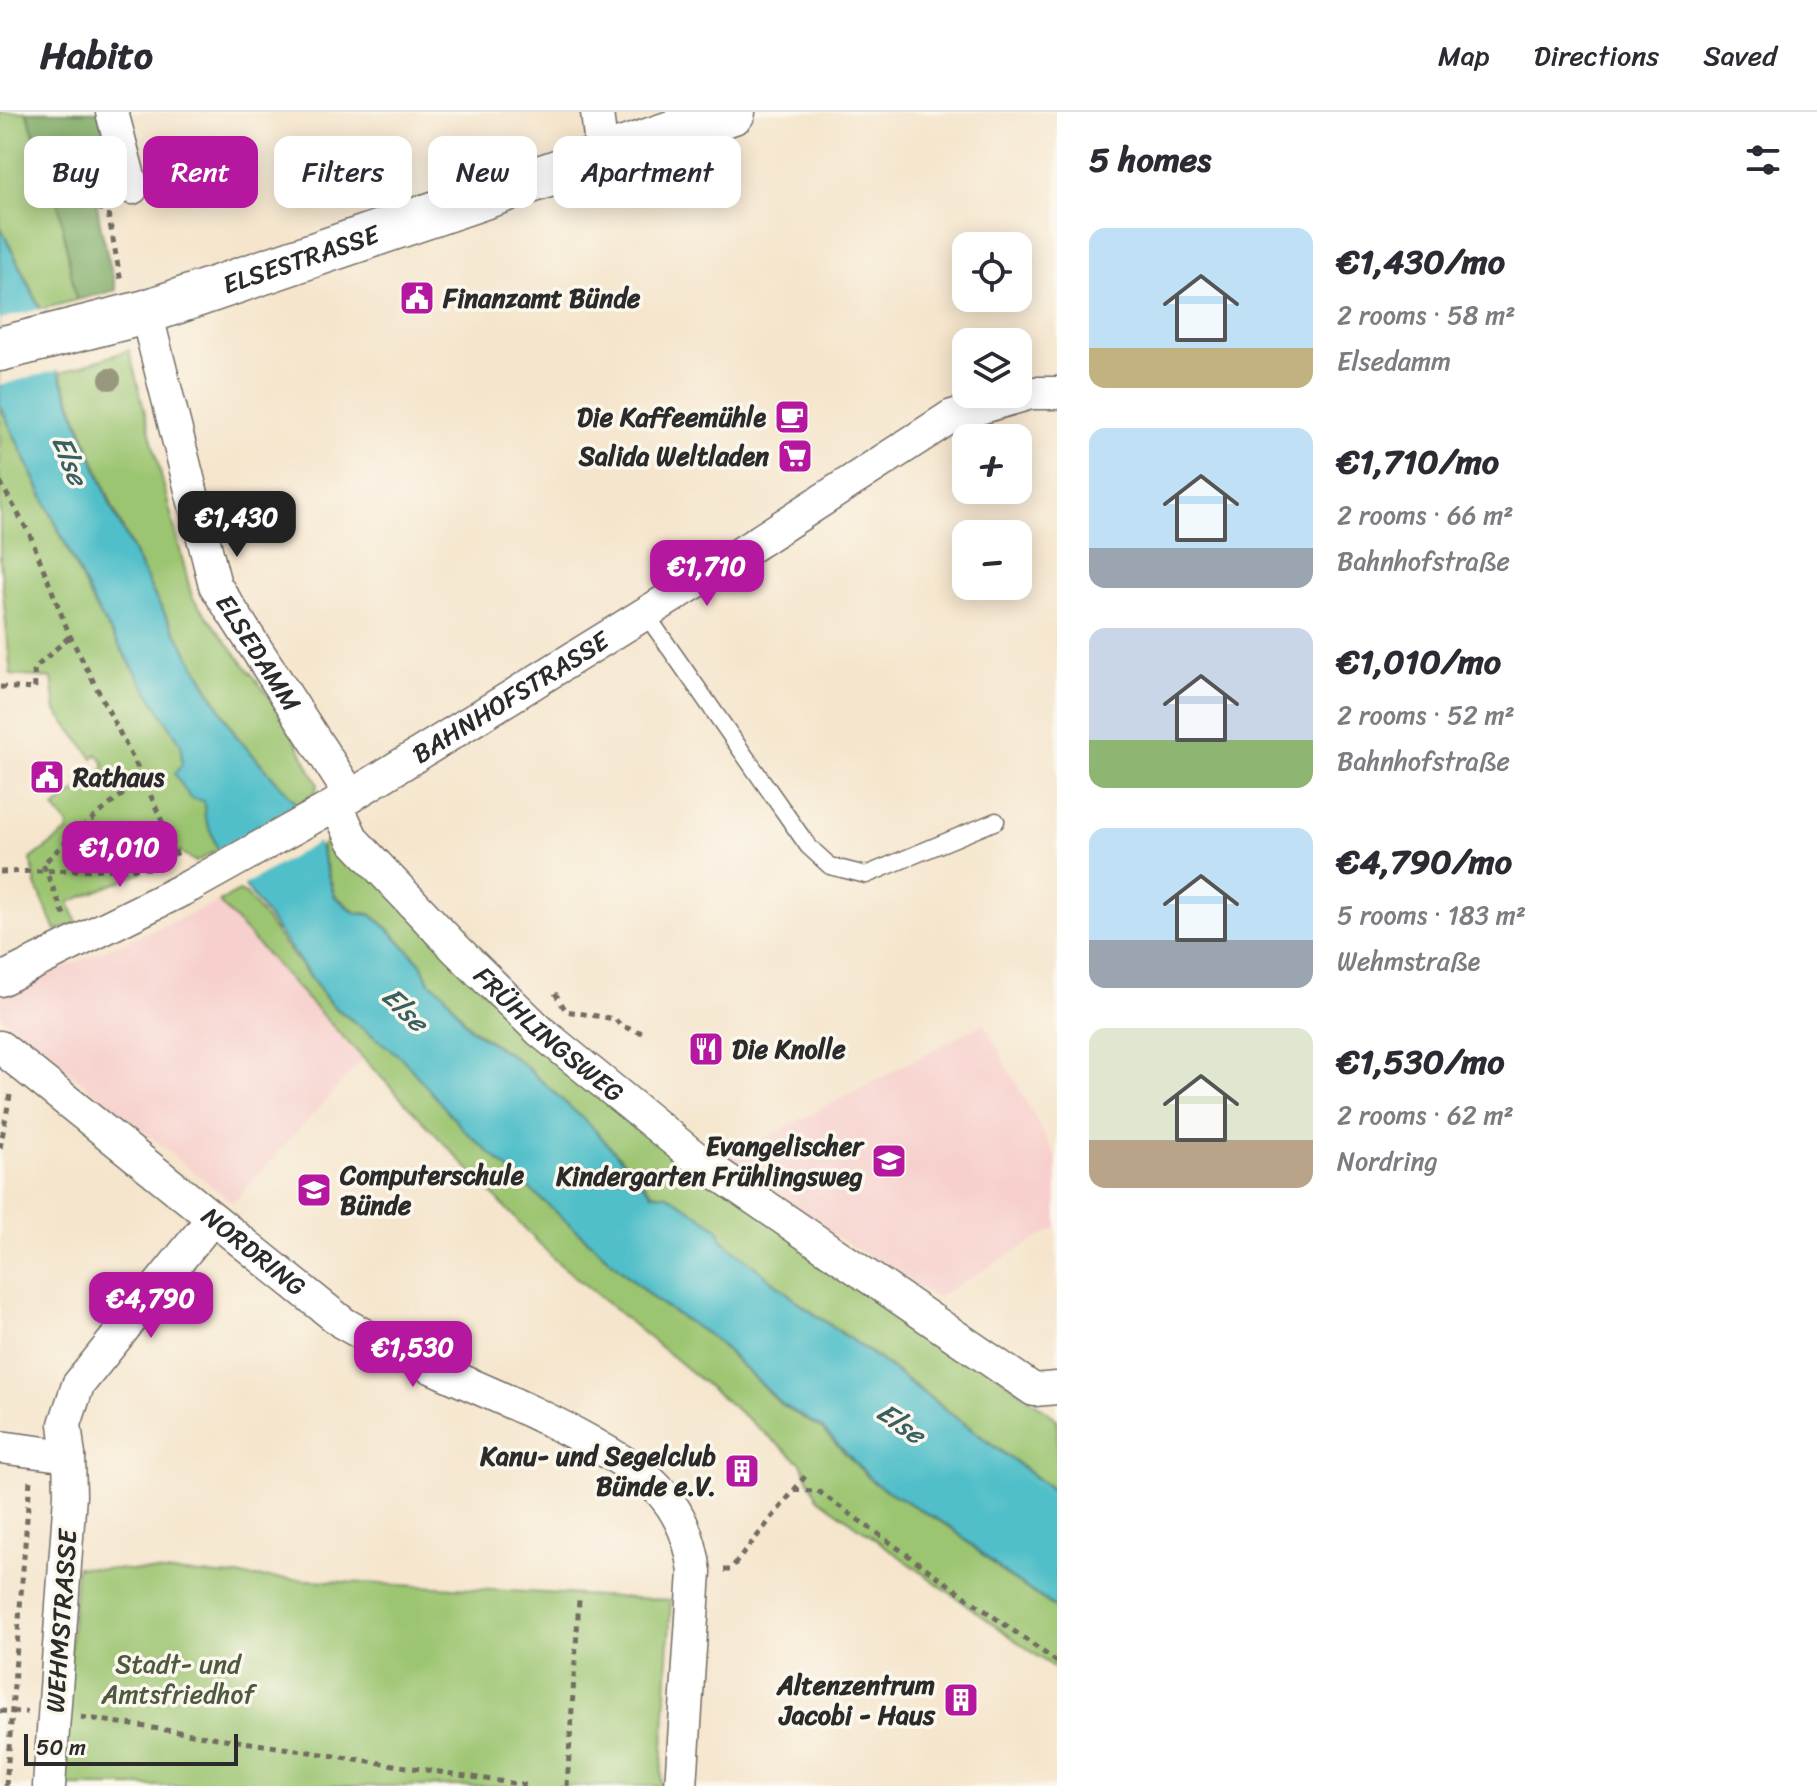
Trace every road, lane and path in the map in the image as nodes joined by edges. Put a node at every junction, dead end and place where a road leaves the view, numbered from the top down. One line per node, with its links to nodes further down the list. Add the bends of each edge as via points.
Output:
1 (112, 112): 7 (street)
2 (597, 112): 4 (street)
3 (733, 112): 5 (street, ELSESTRASSE)
4 (600, 136)
5 (662, 136)
6 (553, 173): 9 (street, ELSESTRASSE)
7 (132, 188)
8 (98, 208): 9 (path, via 107,213)
9 (127, 318): 10 (street, ELSESTRASSE); 17 (street, ELSEDAMM, via 215,585)
10 (0, 349)
11 (1057, 393): 13 (street, BAHNHOFSTRASSE, via 1031,393 952,416)
12 (0, 482): 14 (path, via 30,535)
13 (645, 613): 17 (street, BAHNHOFSTRASSE); 18 (lane, via 808,846 830,866 866,875)
14 (70, 636): 15 (path, via 34,669 35,689); 16 (path)
15 (0, 687)
16 (143, 778): 19 (path); 21 (path, via 75,833 43,864)
17 (335, 805): 23 (street, BAHNHOFSTRASSE); 31 (street, FRÜHLINGSWEG, via 353,840 540,1031 701,1162)
18 (996, 821)
19 (176, 854)
20 (167, 868): 21 (path)
21 (46, 871): 22 (path); 23 (path)
22 (0, 872)
23 (75, 942): 24 (street, BAHNHOFSTRASSE)
24 (0, 980)
25 (555, 993): 26 (path, via 566,1011 615,1019)
26 (643, 1033)
27 (0, 1047): 30 (street, NORDRING)
28 (9, 1093): 29 (path)
29 (0, 1148)
30 (212, 1219): 34 (street, WEHMSTRASSE, via 78,1385 65,1424); 37 (street, NORDRING, via 374,1341 561,1426 619,1459 655,1486 679,1516 692,1546)
31 (1045, 1389)
32 (0, 1447): 33 (street)
33 (32, 1452): 34 (street); 41 (path)
34 (69, 1456): 42 (street, WEHMSTRASSE)
35 (807, 1474): 36 (path)
36 (794, 1490): 37 (path, via 730,1570); 39 (path, via 818,1491)
37 (695, 1572): 47 (street, NORDRING)
38 (579, 1600): 46 (path)
39 (1057, 1662)
40 (0, 1711): 41 (path)
41 (13, 1712): 42 (path); 43 (path)
42 (55, 1713): 44 (street, WEHMSTRASSE); 45 (path)
43 (6, 1786)
44 (49, 1786)
45 (531, 1786)
46 (567, 1786)
47 (681, 1786)

